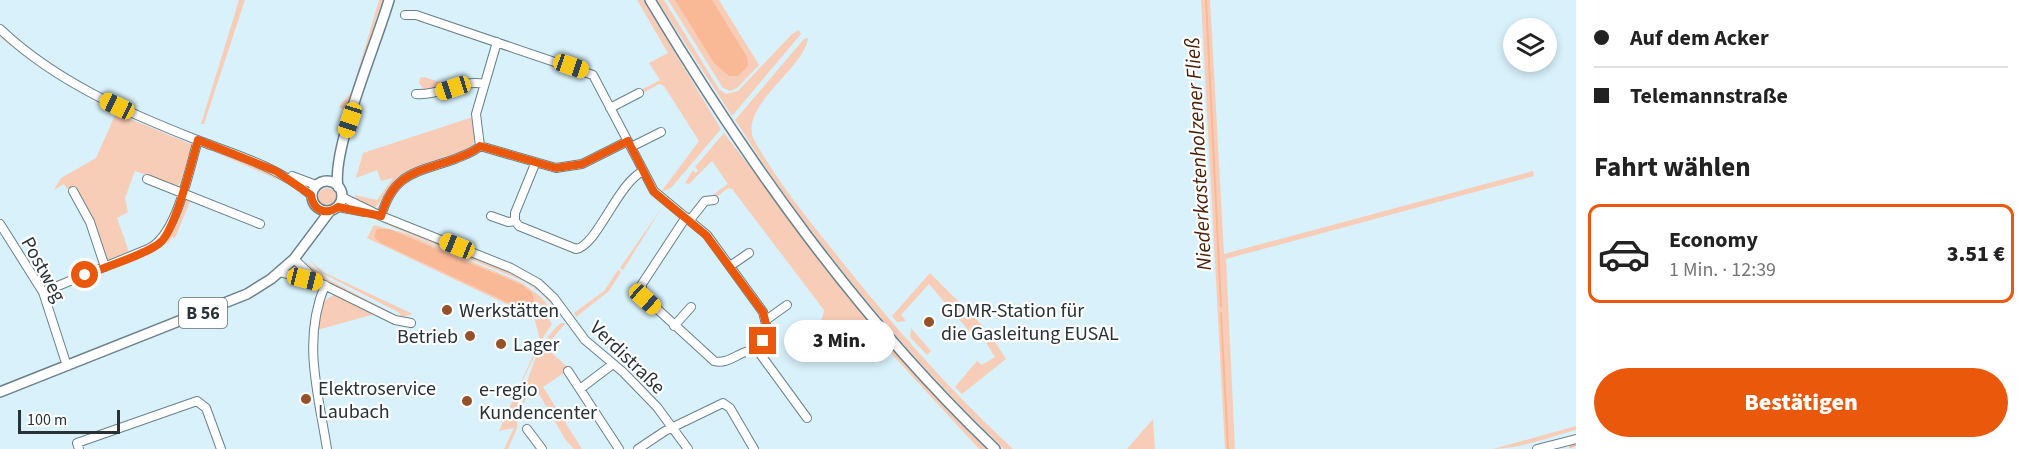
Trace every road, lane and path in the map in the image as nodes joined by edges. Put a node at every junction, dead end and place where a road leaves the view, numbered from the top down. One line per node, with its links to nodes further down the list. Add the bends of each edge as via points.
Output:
1 (389, 0): 11 (main road)
2 (650, 0): 65 (main road, via 737,138 848,286)
3 (405, 15): 5 (street, via 416,15)
4 (0, 29): 12 (street, via 80,88)
5 (497, 42): 6 (street); 9 (street, via 592,73)
6 (484, 84): 8 (street, via 472,82 429,95); 14 (street, via 476,121)
7 (639, 93): 9 (street)
8 (416, 94)
9 (610, 108): 13 (street)
10 (661, 132): 13 (street)
11 (345, 137): 19 (main road); 20 (main road)
12 (198, 140): 16 (street); 22 (street)
13 (629, 144): 15 (street, via 576,166); 17 (street)
14 (478, 148): 15 (street); 28 (street, via 400,180)
15 (535, 164): 31 (street)
16 (276, 171): 19 (street); 23 (street)
17 (643, 171): 30 (street, via 654,192); 31 (street, via 628,182 582,248 573,248)
18 (147, 179): 22 (street)
19 (320, 183): 20 (main road); 23 (main road)
20 (338, 187): 24 (main road)
21 (73, 191): 38 (street, via 90,222)
22 (182, 193): 33 (street); 38 (street, via 162,241)
23 (311, 195): 26 (main road)
24 (342, 197): 27 (main road); 28 (street, Verdistraße)
25 (714, 200): 30 (street, via 705,201)
26 (316, 207): 27 (main road); 34 (main road, B 56)
27 (334, 209): 28 (street, Verdistraße); 34 (main road, B 56)
28 (381, 216): 48 (street, Verdistraße, via 504,265 538,283 585,340)
29 (491, 216): 31 (street)
30 (688, 219): 37 (street); 46 (street, via 640,288 643,297)
31 (515, 221)
32 (0, 224): 41 (street, Postweg)
33 (260, 224)
34 (306, 243): 36 (main road, B 56)
35 (748, 253): 37 (street)
36 (294, 259): 39 (main road, B 56); 40 (street)
37 (730, 266): 44 (street)
38 (105, 267): 41 (street)
39 (279, 272): 40 (street); 49 (main road, B 56, via 238,299)
40 (322, 284): 45 (street, via 395,320); 57 (street, via 312,335)
41 (43, 292): 49 (street, Postweg)
42 (787, 305): 44 (street)
43 (691, 307): 46 (street)
44 (766, 320): 47 (street)
45 (411, 323)
46 (674, 326): 47 (street, via 718,362 749,350)
47 (758, 351): 53 (street)
48 (613, 364): 51 (street); 54 (street, Verdistraße)
49 (67, 366): 52 (main road, B 56)
50 (568, 371): 51 (street)
51 (580, 389): 61 (street)
52 (0, 392)
53 (807, 418)
54 (674, 427): 62 (street); 63 (street, Verdistraße); 64 (street, via 725,403)
55 (527, 429): 60 (street)
56 (1576, 439): 66 (street)
57 (325, 448)
58 (79, 449): 59 (street, via 77,443 189,403 203,403)
59 (220, 449)
60 (542, 449)
61 (619, 449)
62 (638, 449)
63 (688, 449)
64 (754, 449)
65 (995, 449)
66 (1537, 449)

